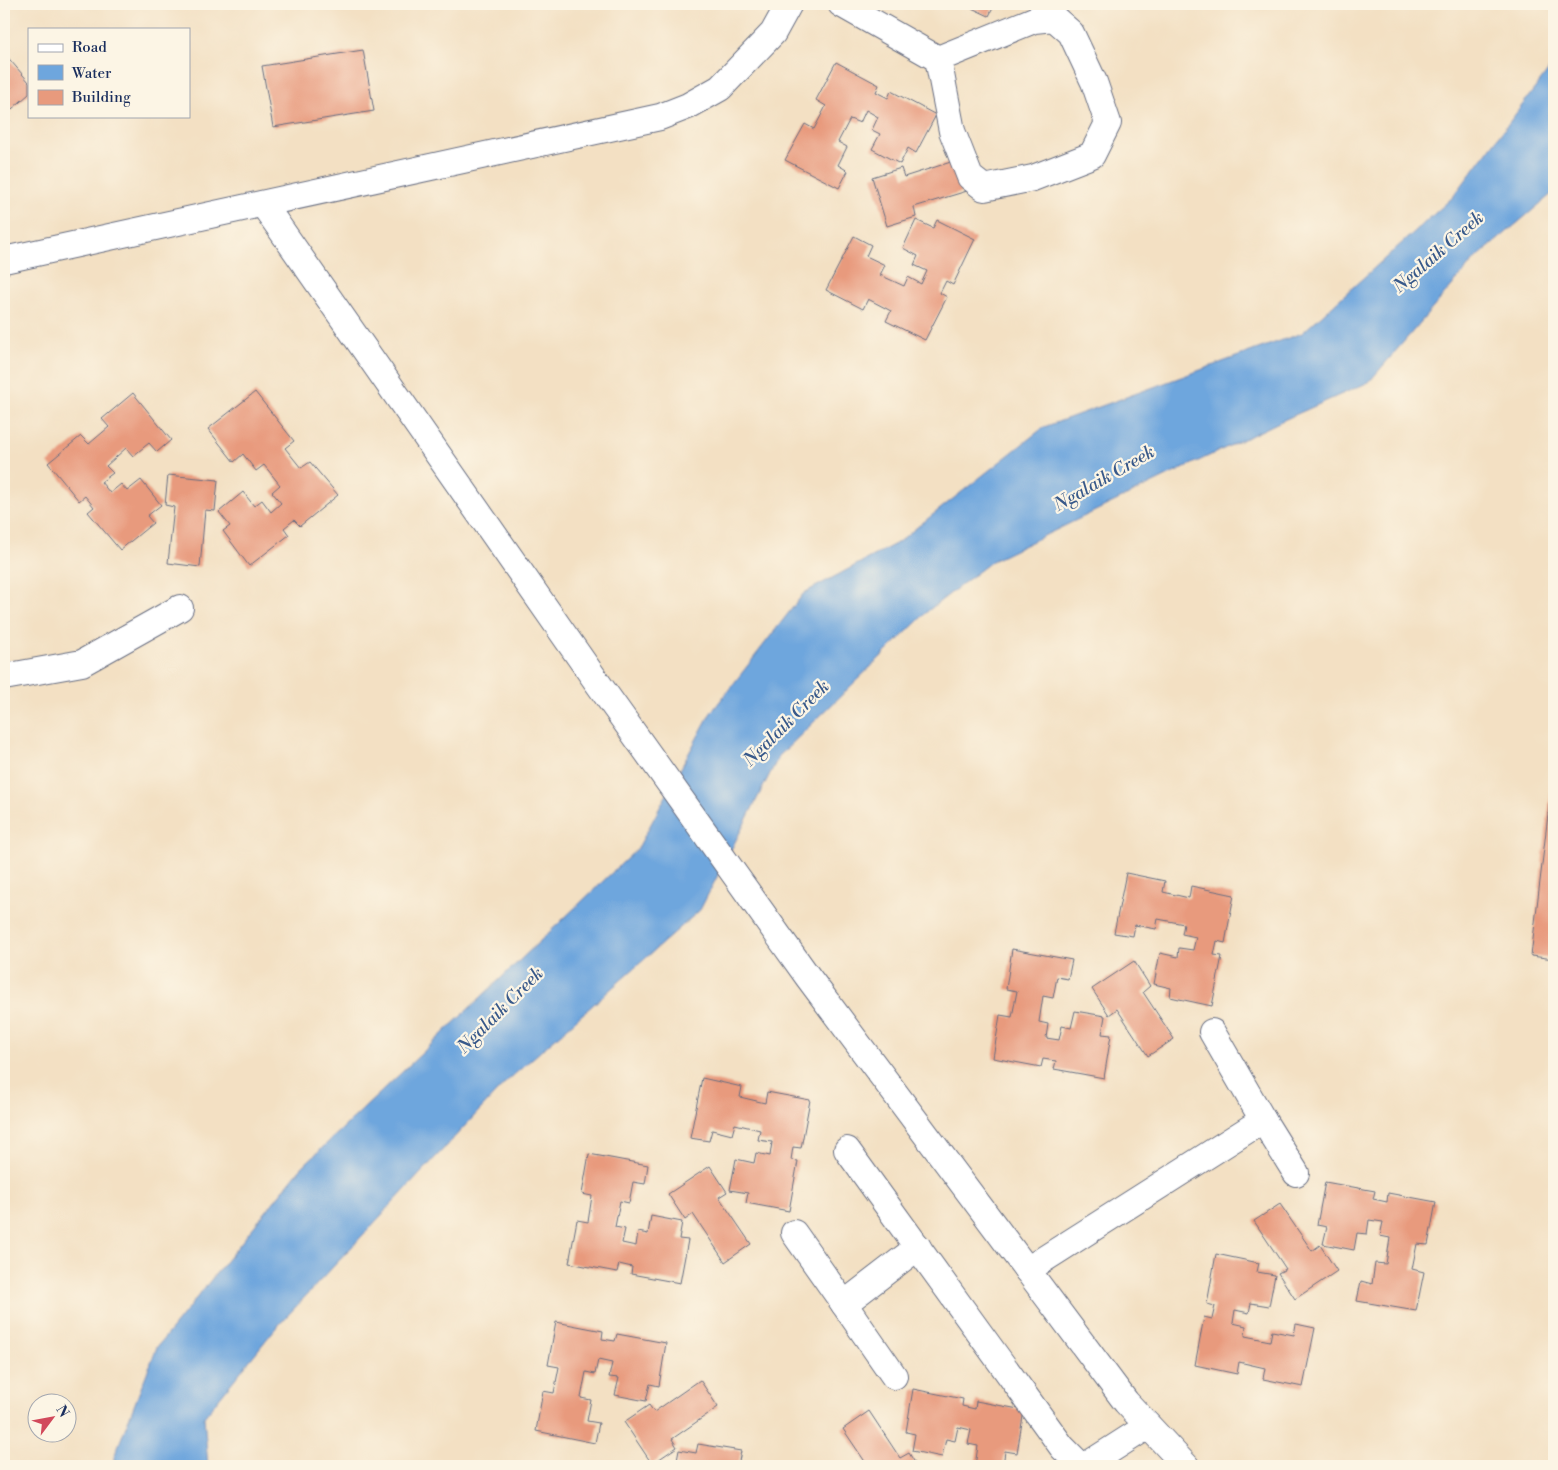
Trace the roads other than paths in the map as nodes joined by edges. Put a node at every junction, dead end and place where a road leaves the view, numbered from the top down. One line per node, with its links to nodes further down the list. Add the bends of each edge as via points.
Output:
1 (789, 4): 4 (street, via 773,33 720,88 674,112)
2 (840, 4): 3 (street)
3 (938, 59): 3 (street, via 952,131 970,177 984,188 1033,178 1092,155 1108,123 1094,82 1071,33 1054,18 1034,20)
4 (263, 204): 5 (street); 14 (street, via 808,977)
5 (4, 260)
6 (180, 608): 7 (street, via 82,664)
7 (4, 677)
8 (1212, 1032): 9 (street)
9 (1263, 1120): 11 (street); 14 (street)
10 (847, 1150): 13 (street)
11 (1296, 1173)
12 (794, 1233): 15 (street)
13 (918, 1248): 15 (street); 17 (street, via 1062,1447 1079,1464 1087,1465)
14 (1028, 1270): 17 (street, via 1126,1402)
15 (844, 1304): 16 (street)
16 (894, 1376)
17 (1148, 1426): 18 (street)
18 (1186, 1466)

